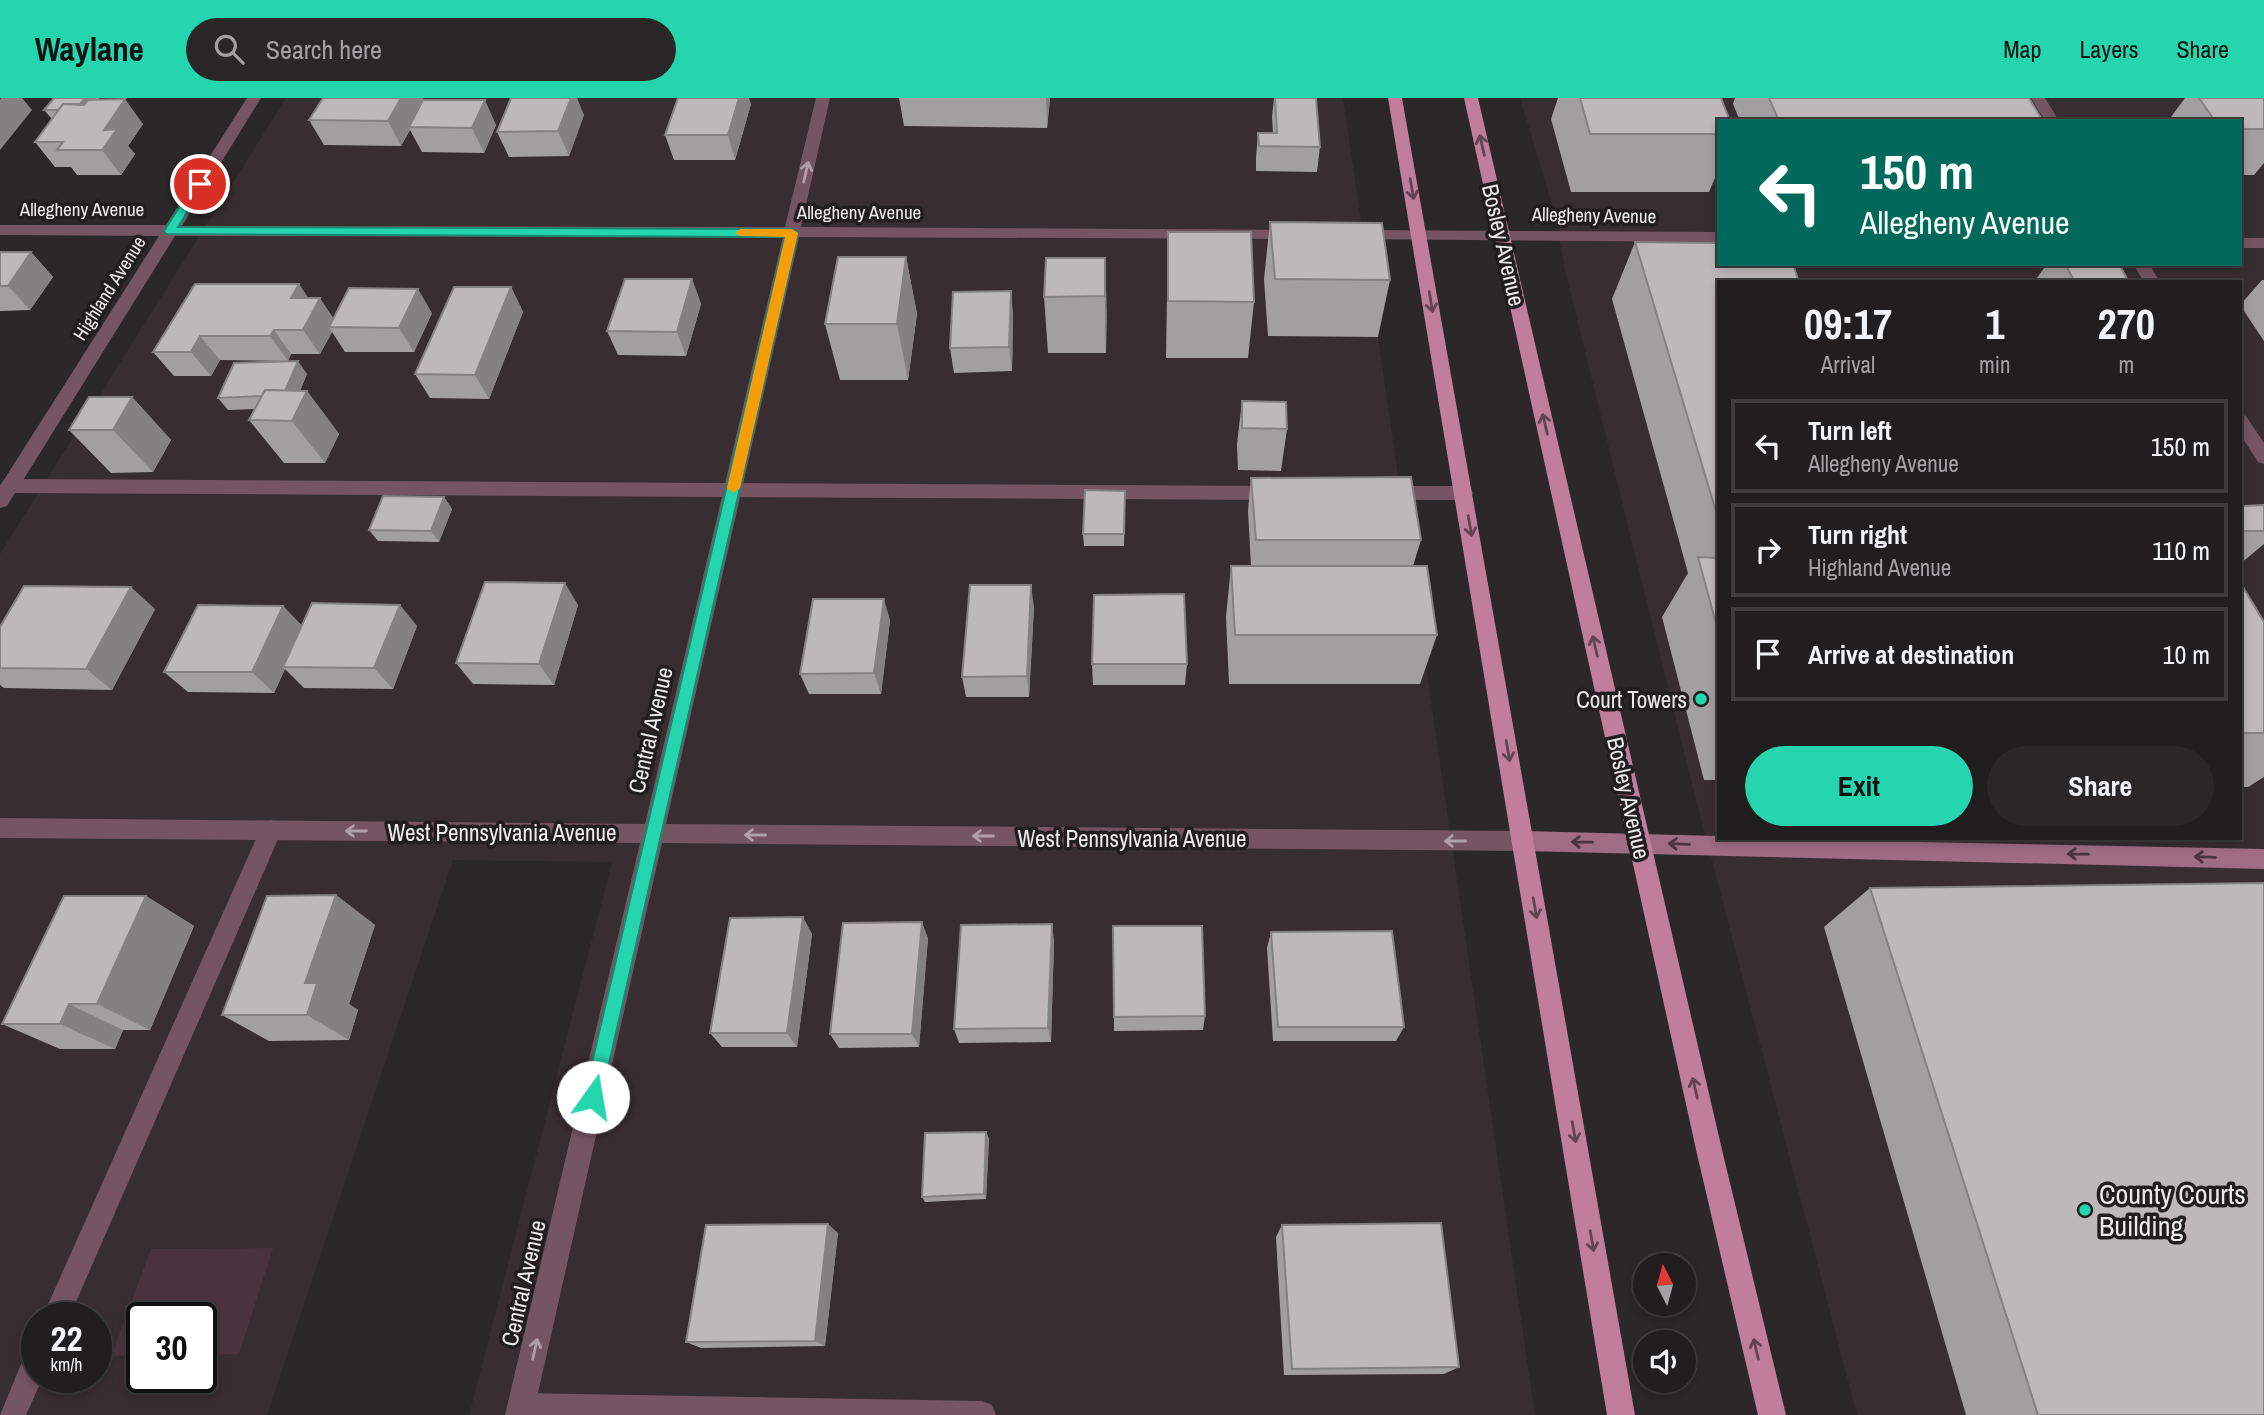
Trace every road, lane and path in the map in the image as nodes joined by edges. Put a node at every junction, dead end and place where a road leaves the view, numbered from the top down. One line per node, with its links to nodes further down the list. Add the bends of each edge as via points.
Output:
1 (254, 98): 8 (street, Highland Avenue)
2 (823, 98): 9 (street, Central Avenue, one-way to 2)
3 (1395, 98): 12 (main road, one-way to 12)
4 (1471, 98): 13 (main road, Bosley Avenue, one-way to 4)
5 (2038, 98): 6 (street)
6 (2051, 119)
7 (0, 230): 8 (street, Allegheny Avenue)
8 (170, 231): 9 (street, Allegheny Avenue); 23 (street, Highland Avenue)
9 (792, 233): 10 (street, Allegheny Avenue); 19 (street, Central Avenue)
10 (1310, 234)
11 (1338, 234): 12 (street, Allegheny Avenue)
12 (1420, 235): 13 (street, Allegheny Avenue); 22 (main road, one-way to 22)
13 (1502, 235): 14 (street, Allegheny Avenue); 28 (main road, Bosley Avenue, one-way to 13)
14 (1717, 237)
15 (2242, 243): 16 (street)
16 (2264, 243)
17 (2242, 422): 18 (street)
18 (2264, 457)
19 (732, 492): 20 (street); 23 (street); 26 (street, Central Avenue)
20 (1296, 493)
21 (1362, 493): 22 (street)
22 (1464, 493): 27 (main road, one-way to 27)
23 (5, 494)
24 (0, 828): 25 (street, West Pennsylvania Avenue)
25 (271, 830): 26 (street, West Pennsylvania Avenue, one-way to 25); 30 (street)
26 (653, 834): 27 (street, West Pennsylvania Avenue, one-way to 26); 32 (street, Central Avenue, one-way to 26)
27 (1524, 841): 28 (street, West Pennsylvania Avenue, one-way to 27); 35 (main road, one-way to 35)
28 (1639, 843): 29 (street, West Pennsylvania Avenue, one-way to 28); 36 (main road, Bosley Avenue, one-way to 28)
29 (2264, 859)
30 (62, 1302)
31 (22, 1393): 33 (street)
32 (520, 1411): 34 (street)
33 (12, 1415)
34 (982, 1415)
35 (1621, 1415)
36 (1772, 1415)

